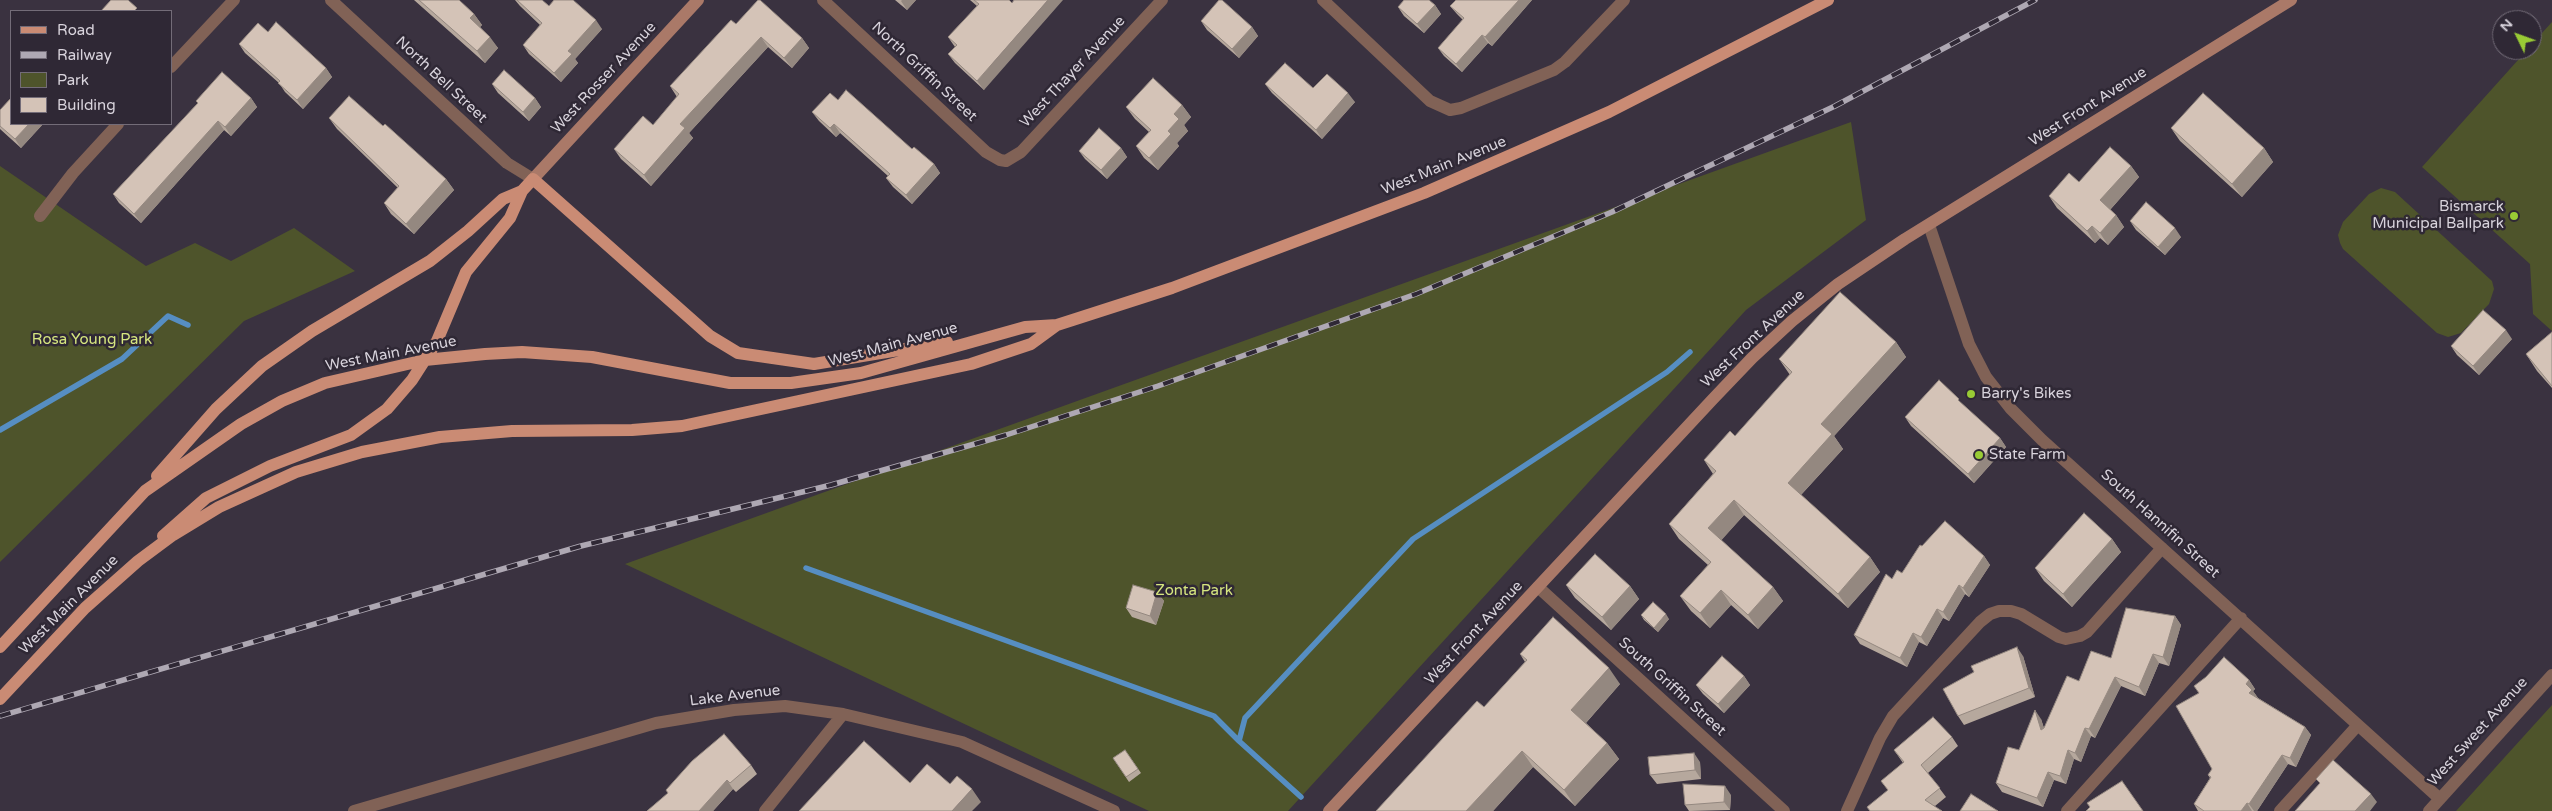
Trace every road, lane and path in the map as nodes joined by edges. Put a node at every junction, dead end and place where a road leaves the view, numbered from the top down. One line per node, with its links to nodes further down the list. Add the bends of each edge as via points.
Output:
1 (234, 0): 10 (street)
2 (331, 0): 13 (street, North Bell Street, via 507,163)
3 (698, 0): 13 (street, West Rosser Avenue)
4 (823, 0): 12 (street, North Griffin Street, via 986,152)
5 (1162, 0): 12 (street, West Thayer Avenue, via 1021,152)
6 (1323, 0): 7 (street, via 1430,101 1450,110 1554,70 1566,62)
7 (1624, 0)
8 (1828, 0): 17 (main road, West Main Avenue, via 1609,112 1424,193 1172,288)
9 (2291, 0): 16 (street, West Front Avenue)
10 (172, 66)
11 (117, 125): 15 (street, via 73,173)
12 (1006, 161)
13 (533, 178): 14 (main road); 18 (main road, via 710,336 738,353 814,364 930,343)
14 (522, 191): 19 (main road, via 510,218 466,272 437,341); 20 (main road, via 503,199 430,261 321,325 262,366 216,409)
15 (40, 216)
16 (1929, 225): 21 (street, South Hannifin Street, via 1969,344 1997,392 2032,430); 23 (street, West Front Avenue, via 1838,284 1752,358)
17 (1057, 325): 18 (main road, West Main Avenue, via 1025,327); 22 (main road, West Main Avenue, via 1030,344 971,364 682,426 632,430 512,431 440,437 362,452 296,472 249,492 189,525)
18 (975, 340): 19 (main road, West Main Avenue, via 861,373 772,384 712,380 560,354 502,353)
19 (425, 360): 20 (main road, West Main Avenue, via 325,383 282,401 241,424); 22 (main road, via 393,403 362,428 340,440 250,475 206,498 182,516)
20 (145, 491): 25 (main road, West Main Avenue)
21 (2162, 548): 24 (street, South Hannifin Street); 36 (street, via 2080,636 2059,637 2011,611 1990,614 1980,622 1893,716)
22 (138, 561): 27 (main road, West Main Avenue, via 86,608)
23 (1538, 587): 34 (street, West Front Avenue); 35 (street, South Griffin Street)
24 (2241, 618): 29 (street, South Hannifin Street); 37 (street)
25 (0, 647)
26 (2552, 675): 30 (street, West Sweet Avenue)
27 (0, 699)
28 (843, 714): 31 (street, Lake Avenue, via 786,706 734,710 656,723); 32 (street); 33 (street, Lake Avenue, via 962,742)
29 (2358, 725): 30 (street, South Hannifin Street); 38 (street)
30 (2440, 799): 39 (street, West Sweet Avenue)
31 (354, 811)
32 (765, 811)
33 (1114, 811)
34 (1329, 811)
35 (1784, 811)
36 (1847, 811)
37 (2067, 811)
38 (2280, 811)
39 (2429, 811)

